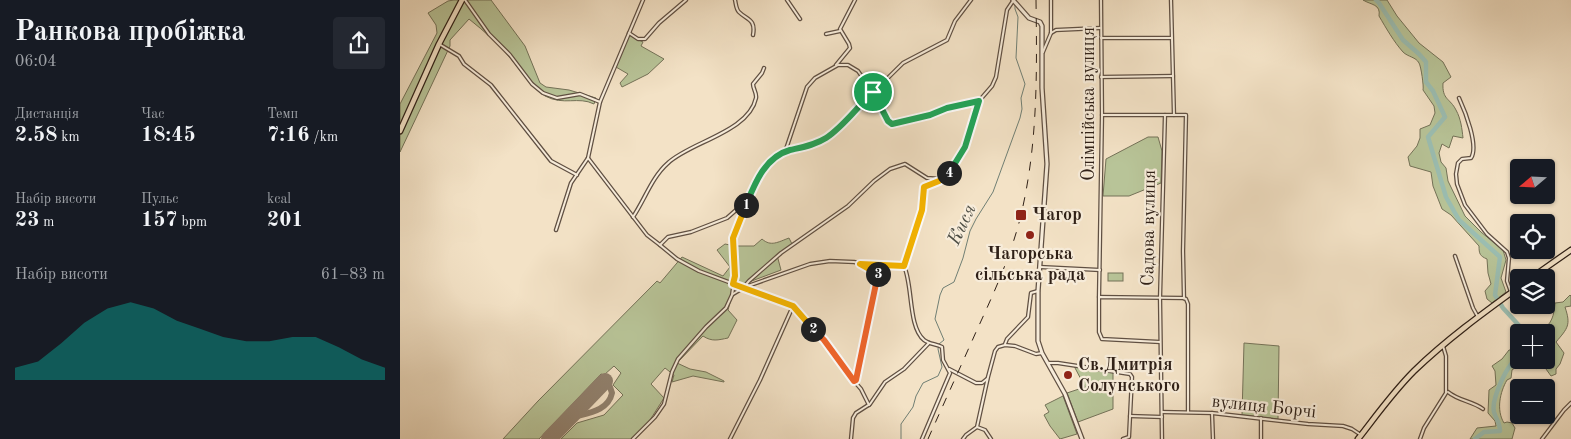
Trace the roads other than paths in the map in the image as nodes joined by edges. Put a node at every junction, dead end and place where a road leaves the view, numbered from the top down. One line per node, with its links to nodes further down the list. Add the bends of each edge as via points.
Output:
1 (463, 0): 21 (main road); 30 (street, via 542,93 558,98 580,94)
2 (643, 0): 16 (street)
3 (686, 0): 16 (street, via 644,39)
4 (735, 0): 18 (street, via 738,11 750,20)
5 (787, 0): 12 (street)
6 (855, 0): 14 (street)
7 (971, 0): 27 (street, via 955,21 947,40 905,62)
8 (1051, 0): 15 (street)
9 (1101, 0): 13 (street, Олімпійська вулиця)
10 (1171, 0): 20 (street)
11 (1014, 2): 22 (street, via 1030,18 1042,24); 29 (street, via 1006,12 996,78)
12 (800, 19)
13 (1101, 28): 15 (street); 19 (street, Олімпійська вулиця)
14 (840, 31): 17 (street); 23 (street, via 850,48)
15 (1051, 32): 22 (street)
16 (629, 33): 30 (street)
17 (826, 34)
18 (753, 35)
19 (1101, 38): 20 (street); 26 (street, Олімпійська вулиця)
20 (1172, 38): 25 (street)
21 (439, 44): 34 (main road); 37 (street, via 459,56 464,64 491,85 551,161)
22 (1042, 54): 47 (street, via 1047,164)
23 (834, 67): 27 (street, via 845,64 854,67); 35 (street, via 807,87)
24 (764, 68): 40 (street, via 753,84 755,101 743,118 725,132 670,161 656,176)
25 (1173, 76): 26 (street); 33 (street)
26 (1101, 77): 31 (street, Олімпійська вулиця)
27 (873, 92): 29 (street, via 892,124); 35 (street, via 827,137)
28 (1460, 98): 52 (street, via 1474,154 1458,163 1457,184 1465,205 1507,252)
29 (979, 101): 38 (street, via 965,147 954,167)
30 (600, 102): 36 (street)
31 (1102, 115): 32 (street); 49 (street, Олімпійська вулиця)
32 (1165, 115): 33 (street); 57 (street, Садова вулиця)
33 (1174, 115): 58 (street, via 1186,115)
34 (400, 132)
35 (785, 152): 39 (street, via 765,167)
36 (588, 158): 37 (street); 40 (street)
37 (576, 175): 41 (street)
38 (943, 178): 46 (street, via 924,187 922,210); 51 (street, via 927,178 905,164 890,170 848,206 781,254)
39 (747, 203): 42 (street, via 727,218 668,237); 50 (street, via 733,238)
40 (633, 217): 42 (street)
41 (556, 230)
42 (660, 245): 50 (street, via 699,271)
43 (1571, 250): 48 (main road)
44 (1454, 256): 60 (street)
45 (860, 264): 46 (street); 51 (street, via 830,261 810,264); 69 (street, via 877,273 878,277)
46 (904, 266): 62 (street, via 908,273 916,327)
47 (1040, 266): 49 (street); 53 (street)
48 (1544, 269)
49 (1100, 270): 56 (street, Олімпійська вулиця)
50 (733, 284): 51 (street); 55 (street)
51 (743, 288): 55 (street); 59 (street)
52 (1510, 289)
53 (1038, 291): 63 (street, via 1031,293 1028,317); 65 (street, via 1038,340)
54 (1510, 293): 60 (main road)
55 (732, 295): 82 (street, via 724,312 678,359 664,404)
56 (1099, 297): 57 (street); 61 (street, Олімпійська вулиця, via 1102,339)
57 (1160, 298): 58 (street); 61 (street, Садова вулиця)
58 (1184, 298): 75 (street, via 1188,304)
59 (793, 306): 69 (street, via 824,340); 83 (street)
60 (1478, 317): 64 (main road)
61 (1161, 342): 74 (street, Садова вулиця)
62 (929, 343): 67 (street, via 941,346); 72 (street, via 885,383)
63 (1004, 345): 65 (street); 68 (street, via 995,351)
64 (1443, 346): 70 (street); 81 (main road, via 1397,390)
65 (1042, 353): 66 (street)
66 (1049, 363): 77 (street, via 1130,374); 88 (street)
67 (948, 368): 68 (street, via 978,384); 85 (street, via 949,378)
68 (988, 377): 80 (street)
69 (854, 381): 72 (street)
70 (1447, 391): 73 (street, via 1455,398); 93 (street)
71 (1571, 403): 94 (street)
72 (869, 405): 84 (street, via 854,415)
73 (1483, 409)
74 (1162, 412): 75 (street, вулиця Борчі); 78 (street, Садова вулиця)
75 (1188, 412): 76 (street, вулиця Борчі)
76 (1212, 413): 79 (street, вулиця Борчі); 91 (street)
77 (1130, 416): 78 (street); 89 (street, via 1129,437)
78 (1162, 417): 90 (street, Садова вулиця)
79 (1261, 418): 81 (street, вулиця Борчі, via 1346,426); 92 (street)
80 (977, 427): 86 (street); 87 (street, via 985,430)
81 (1360, 437)
82 (633, 439)
83 (730, 439)
84 (851, 439)
85 (922, 439)
86 (963, 439)
87 (991, 439)
88 (1082, 439)
89 (1123, 439)
90 (1162, 439)
91 (1213, 439)
92 (1261, 439)
93 (1420, 439)
94 (1542, 439)

